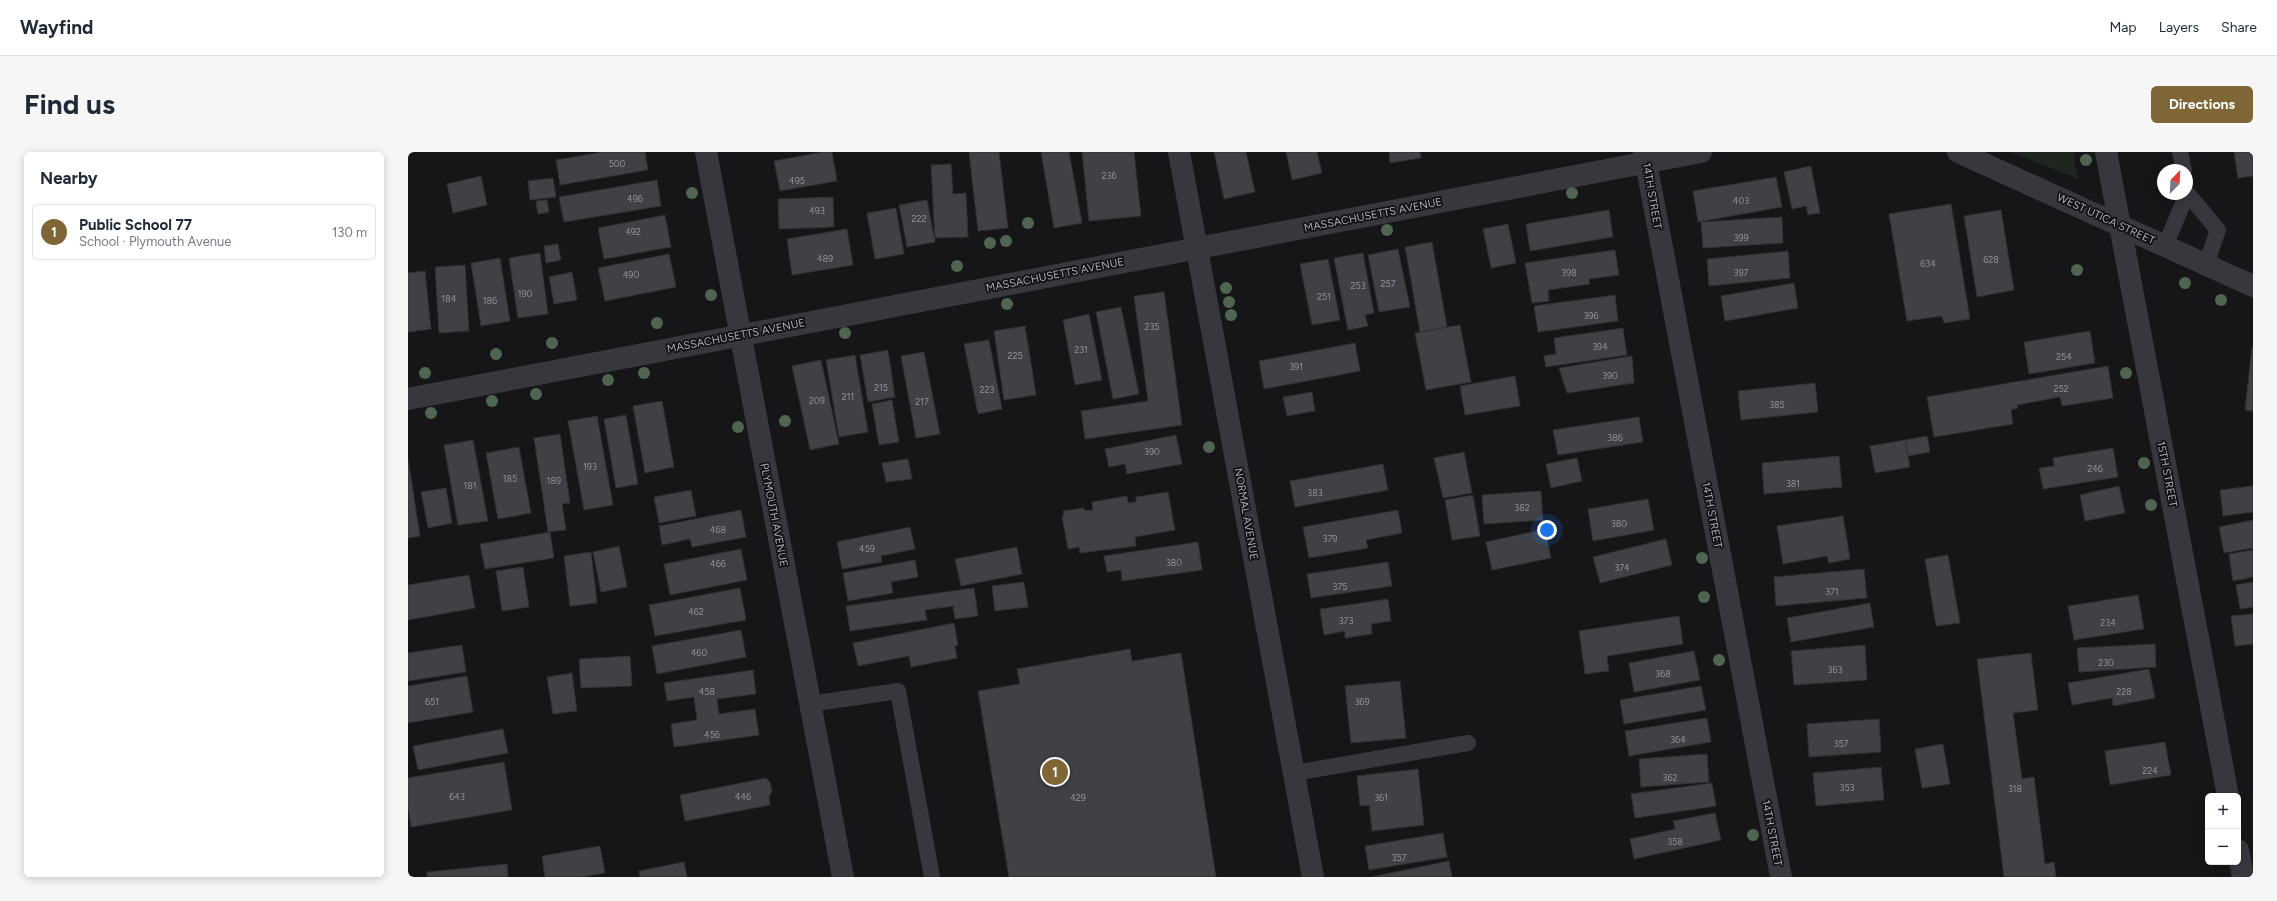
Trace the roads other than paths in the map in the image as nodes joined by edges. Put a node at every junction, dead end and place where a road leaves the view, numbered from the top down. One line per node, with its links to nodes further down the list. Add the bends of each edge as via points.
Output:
1 (706, 152): 16 (street, PLYMOUTH AVENUE)
2 (1179, 152): 13 (street, NORMAL AVENUE)
3 (1701, 152): 7 (street, MASSACHUSETTS AVENUE)
4 (1958, 152): 11 (street, WEST UTICA STREET)
5 (2106, 152): 11 (street, 15TH STREET)
6 (2180, 152): 8 (lane)
7 (1645, 157): 13 (street, MASSACHUSETTS AVENUE); 26 (street, 14TH STREET)
8 (2183, 164)
9 (2184, 200): 12 (lane)
10 (2193, 200): 14 (lane, via 2218,230)
11 (2121, 226): 12 (street, WEST UTICA STREET); 21 (street, 15TH STREET)
12 (2165, 246): 14 (street, WEST UTICA STREET)
13 (1197, 248): 16 (street, MASSACHUSETTS AVENUE); 20 (street, NORMAL AVENUE)
14 (2206, 265): 15 (street, WEST UTICA STREET)
15 (2253, 286)
16 (740, 335): 17 (street, MASSACHUSETTS AVENUE); 18 (street, PLYMOUTH AVENUE)
17 (408, 399)
18 (810, 704): 23 (street, PLYMOUTH AVENUE); 24 (lane, via 898,691)
19 (1468, 743): 20 (lane)
20 (1294, 773): 25 (street, NORMAL AVENUE)
21 (2227, 793)
22 (2241, 865): 27 (street)
23 (843, 877)
24 (932, 877)
25 (1313, 877)
26 (1781, 877)
27 (2243, 877)

